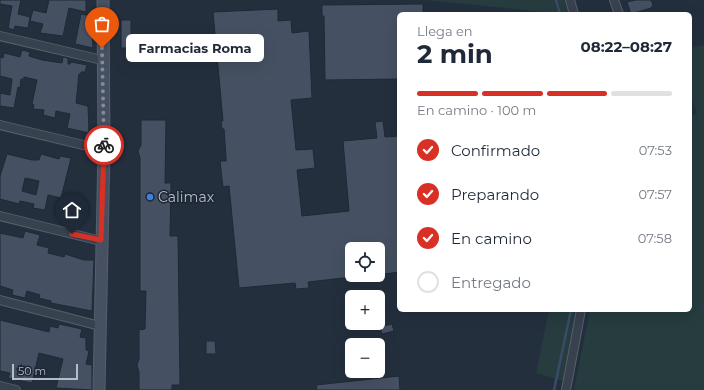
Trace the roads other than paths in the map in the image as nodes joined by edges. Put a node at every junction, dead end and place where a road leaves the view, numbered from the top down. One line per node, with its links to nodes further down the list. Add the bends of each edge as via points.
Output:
1 (103, 0): 7 (main road)
2 (570, 0): 4 (street)
3 (614, 0): 5 (street)
4 (573, 12)
5 (618, 12)
6 (0, 36): 7 (street)
7 (102, 60): 9 (main road)
8 (0, 125): 9 (street)
9 (104, 150): 11 (main road)
10 (0, 216): 11 (street)
11 (101, 240): 14 (main road)
12 (0, 300): 14 (street)
13 (582, 312): 18 (street)
14 (100, 326): 17 (main road)
15 (0, 386): 16 (street)
16 (16, 390)
17 (100, 390)
18 (566, 390)

